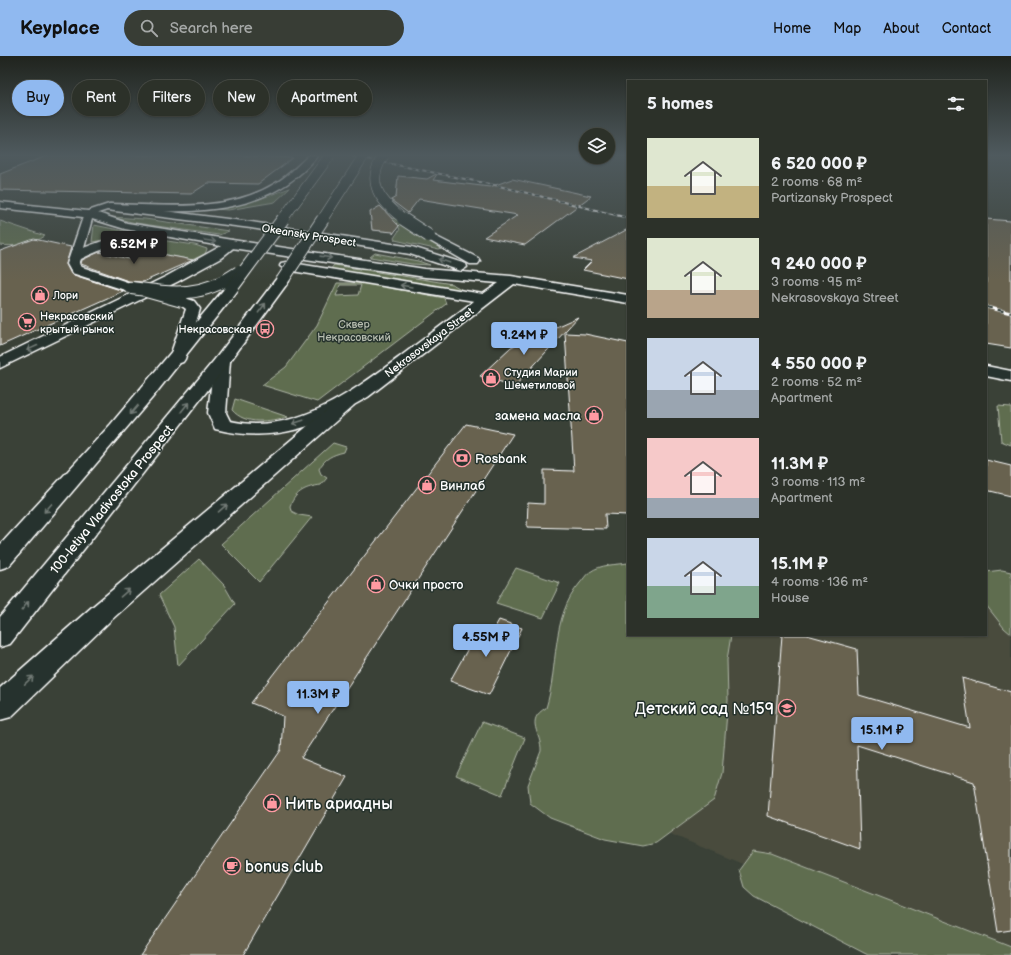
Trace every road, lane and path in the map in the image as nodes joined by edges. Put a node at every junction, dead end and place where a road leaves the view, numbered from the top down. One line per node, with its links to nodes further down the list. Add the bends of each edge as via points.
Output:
1 (253, 197): 6 (main road, via 236,202 194,207)
2 (299, 197): 15 (main road, bridge)
3 (337, 197): 22 (main road, 100-letiya Vladivostoka Prospect, one-way to 3, bridge, via 282,281)
4 (381, 197): 17 (main road, bridge, via 385,205 429,236)
5 (0, 204): 6 (main road, Okeansky Prospect); 7 (main road, Okeansky Prospect)
6 (110, 207): 7 (main road); 8 (main road, Okeansky Prospect)
7 (89, 214): 9 (main road, Okeansky Prospect, via 125,226); 12 (main road, via 84,220)
8 (268, 228): 10 (main road, via 244,230 234,234 229,238); 11 (main road, Okeansky Prospect)
9 (189, 237): 10 (main road, Okeansky Prospect, one-way to 10); 12 (main road, via 120,240)
10 (232, 244): 13 (main road); 14 (main road, Okeansky Prospect, one-way to 14)
11 (367, 244): 14 (main road, via 374,252 366,257); 16 (main road, Okeansky Prospect, one-way to 11, via 412,251)
12 (77, 256): 18 (main road, via 73,264 77,270)
13 (217, 256): 15 (main road); 23 (main road, one-way to 23)
14 (345, 260): 16 (main road, Okeansky Prospect, via 425,272)
15 (252, 261): 18 (main road, bridge, via 219,286 199,292 178,294); 19 (main road, one-way to 15); 21 (main road, bridge)
16 (494, 278): 17 (main road, Okeansky Prospect)
17 (511, 280): 19 (main road, Nekrasovskaya Street); 20 (main road, Okeansky Prospect)
18 (131, 288): 21 (main road, bridge, via 182,301 193,309)
19 (486, 299): 26 (main road, Nekrasovskaya Street)
20 (627, 299)
21 (177, 359): 27 (main road, one-way to 27, via 90,461)
22 (222, 361): 26 (main road, one-way to 22, via 274,430 238,430 222,425 217,413); 28 (main road, 100-letiya Vladivostoka Prospect, one-way to 22)
23 (0, 363)
24 (987, 371): 25 (main road)
25 (1011, 376)
26 (347, 402): 29 (main road, one-way to 26, via 101,614)
27 (0, 560)
28 (0, 636)
29 (0, 707)

